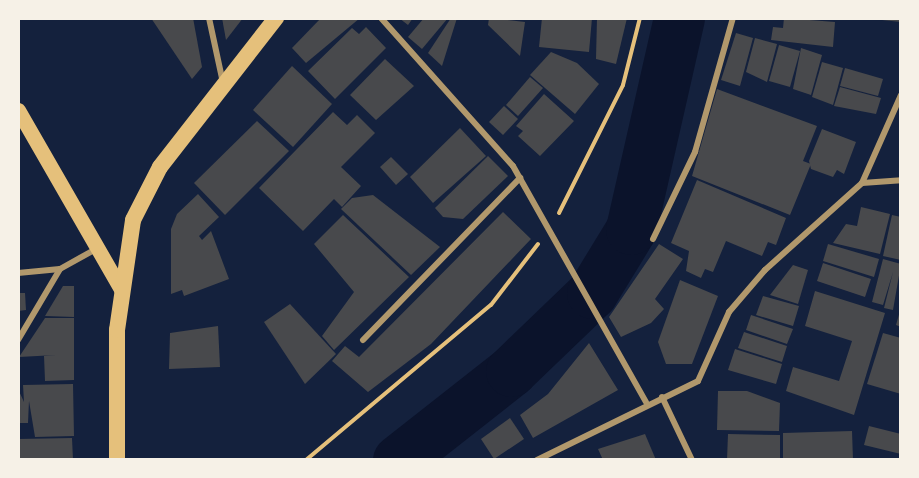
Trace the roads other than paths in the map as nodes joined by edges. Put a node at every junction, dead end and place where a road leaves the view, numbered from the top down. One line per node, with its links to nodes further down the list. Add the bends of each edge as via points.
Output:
1 (209, 18): 5 (street)
2 (276, 18): 5 (highway)
3 (381, 18): 8 (street)
4 (732, 18): 11 (street, via 695,152)
5 (223, 83): 15 (highway, via 160,168 133,220)
6 (901, 95): 10 (street)
7 (18, 110): 12 (main road)
8 (519, 178): 17 (street); 19 (street, via 604,335)
9 (901, 180): 10 (street)
10 (862, 183): 18 (street, via 765,270 729,312 698,381)
11 (653, 239)
12 (97, 248): 13 (street); 15 (main road)
13 (60, 269): 14 (street); 16 (street)
14 (18, 273)
15 (121, 289): 20 (highway)
16 (18, 340)
17 (363, 340)
18 (662, 397): 19 (street); 22 (street)
19 (646, 402): 21 (street)
20 (117, 460)
21 (537, 460)
22 (692, 460)

